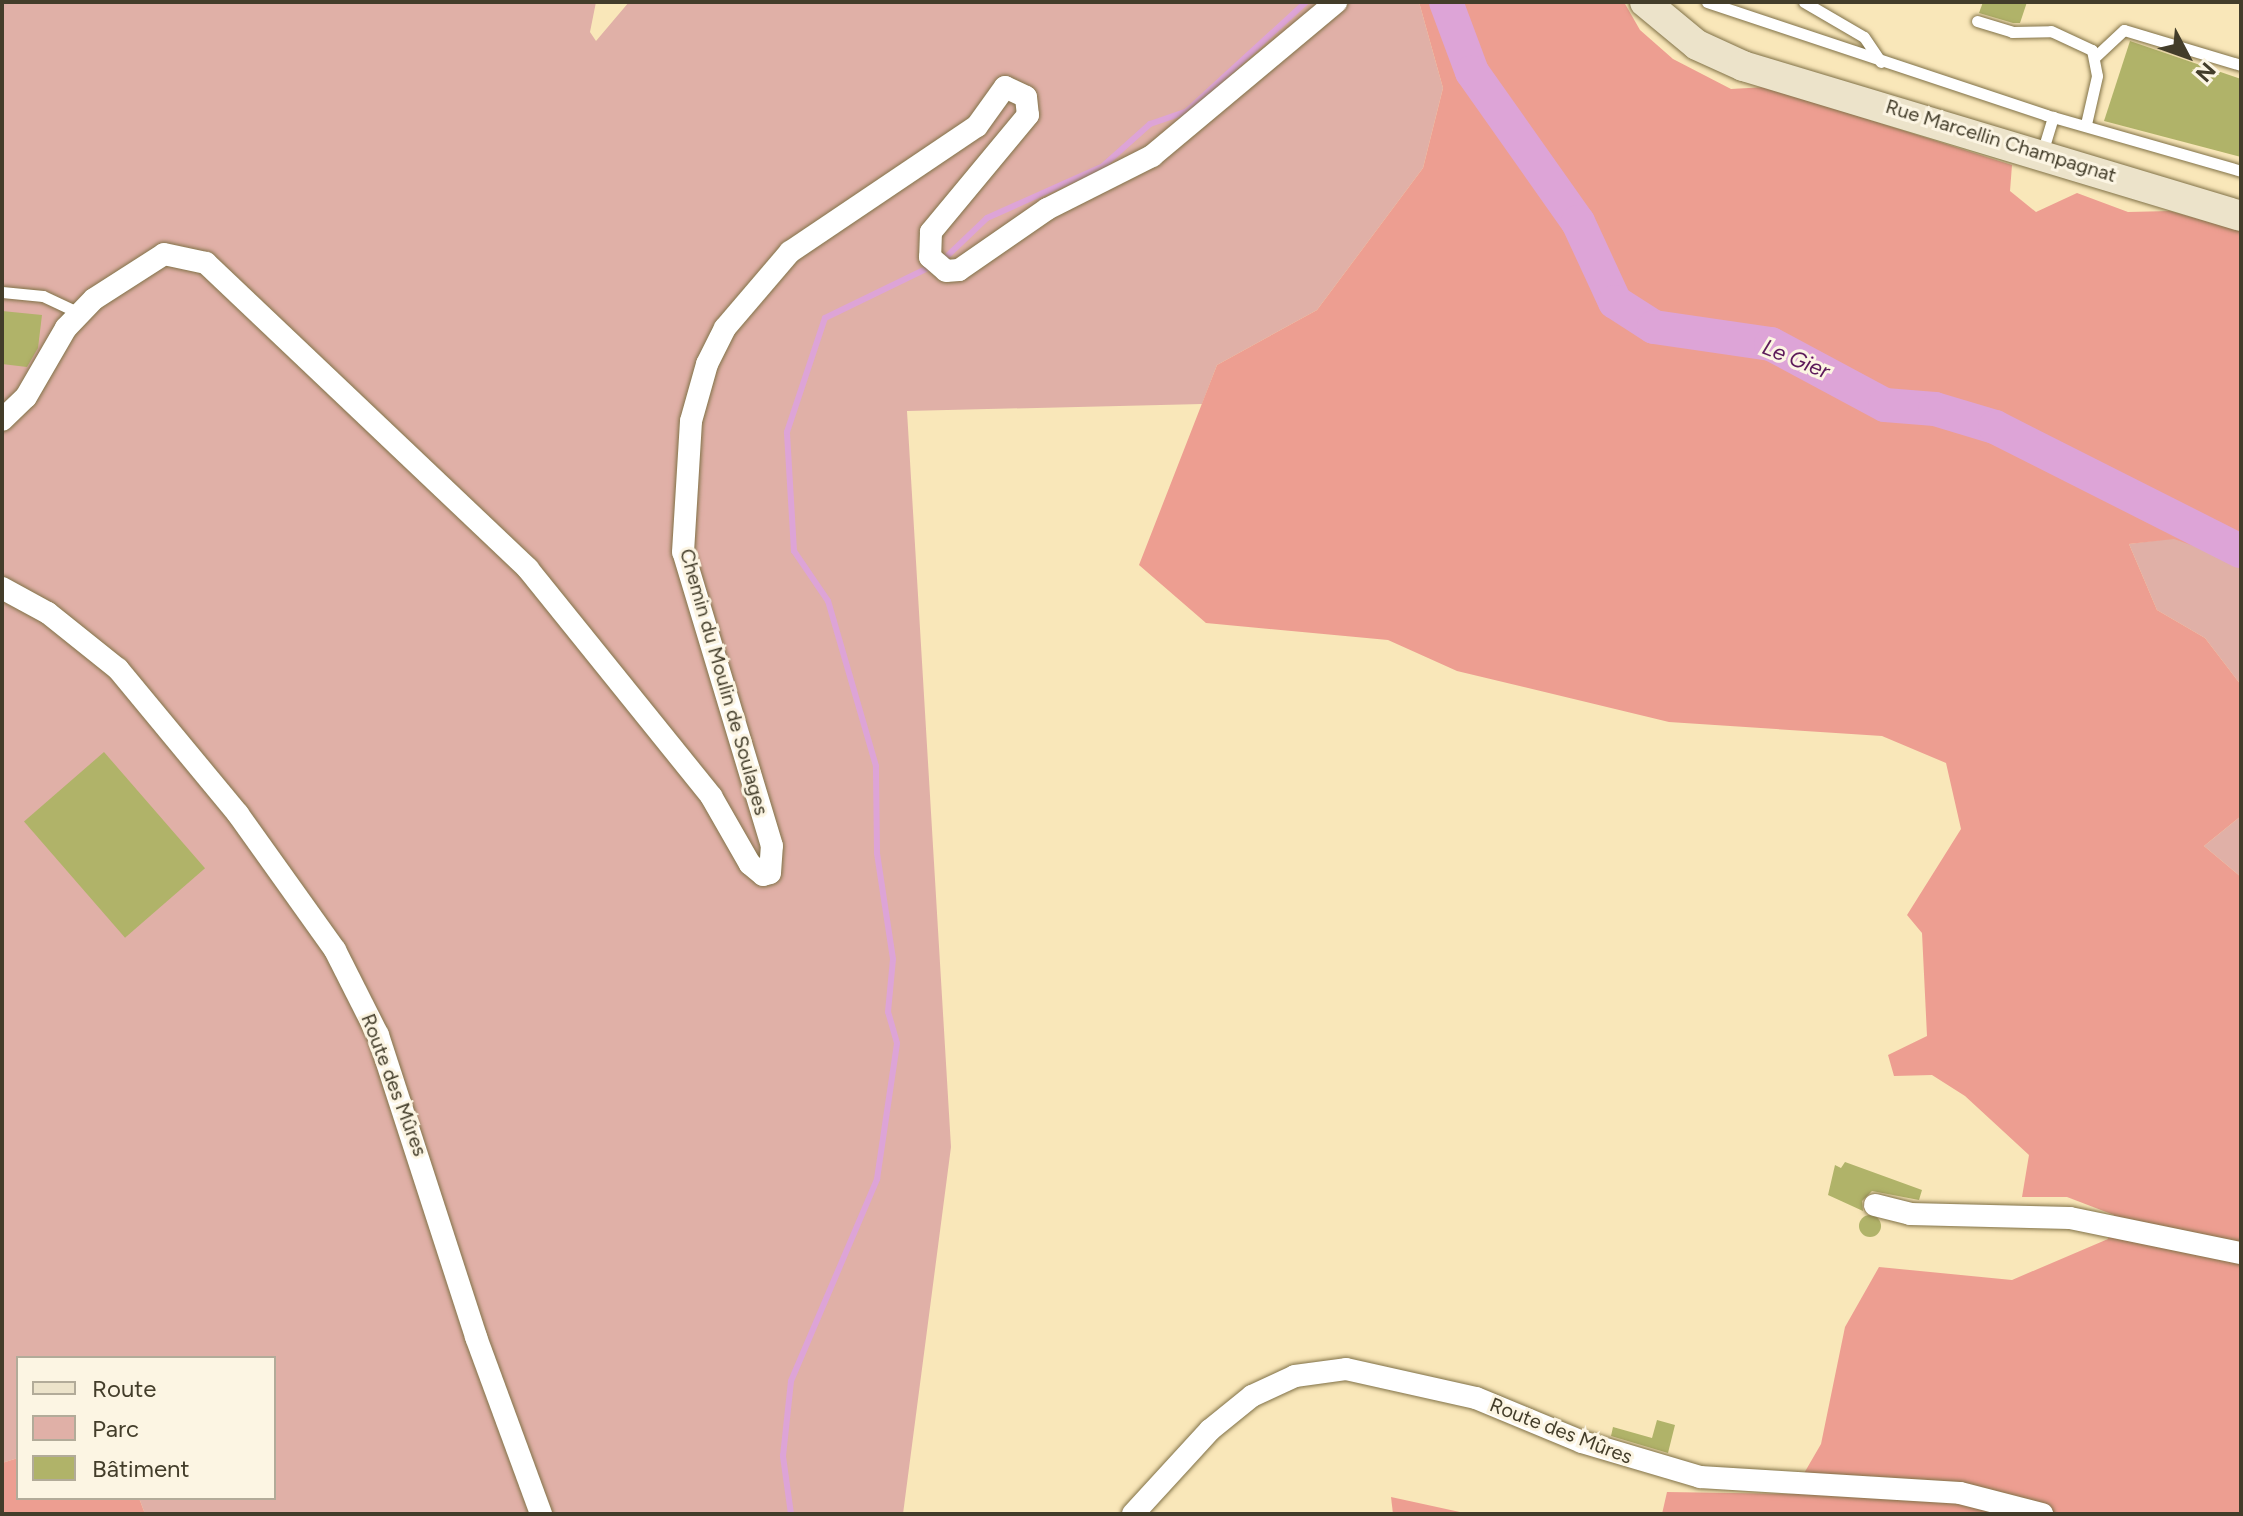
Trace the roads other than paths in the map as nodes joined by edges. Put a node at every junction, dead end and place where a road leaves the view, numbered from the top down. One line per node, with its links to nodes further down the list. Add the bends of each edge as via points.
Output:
1 (1336, 2): 15 (street, Chemin du Moulin de Soulages, via 1152,156 1047,209 959,270 946,271 930,257 931,232 1028,115 1026,97 1005,87 977,126 790,252 725,328 707,364 691,421 682,541 772,846 775,864 763,875 711,796 528,569 206,263 164,254)
2 (1645, 2): 11 (main road, Rue Marcellin Champagnat, via 1697,45 1760,70)
3 (1707, 2): 7 (lane)
4 (1804, 2): 7 (lane, via 1864,37)
5 (1977, 21): 6 (lane, via 2012,32 2051,31)
6 (2096, 56): 8 (lane, via 2124,30); 10 (lane)
7 (1881, 62): 9 (lane)
8 (2241, 65)
9 (2053, 117): 10 (lane); 11 (lane)
10 (2086, 124): 12 (lane)
11 (2042, 154): 13 (main road, Rue Marcellin Champagnat)
12 (2241, 171)
13 (2241, 216)
14 (2, 292): 15 (lane, via 43,296)
15 (79, 313): 16 (street, Chemin du Moulin de Soulages, via 26,397)
16 (2, 420)
17 (2, 588): 20 (street, Route des Mûres, via 48,613 118,669 228,802 335,950 378,1035 409,1119 476,1337)
18 (1875, 1205): 19 (street, via 1910,1214 2070,1218)
19 (2241, 1253)
20 (541, 1514)
21 (1133, 1514): 22 (street, Route des Mûres, via 1210,1430 1252,1396 1295,1376 1346,1369 1476,1398 1582,1442 1700,1477 1960,1493)
22 (2042, 1514)

